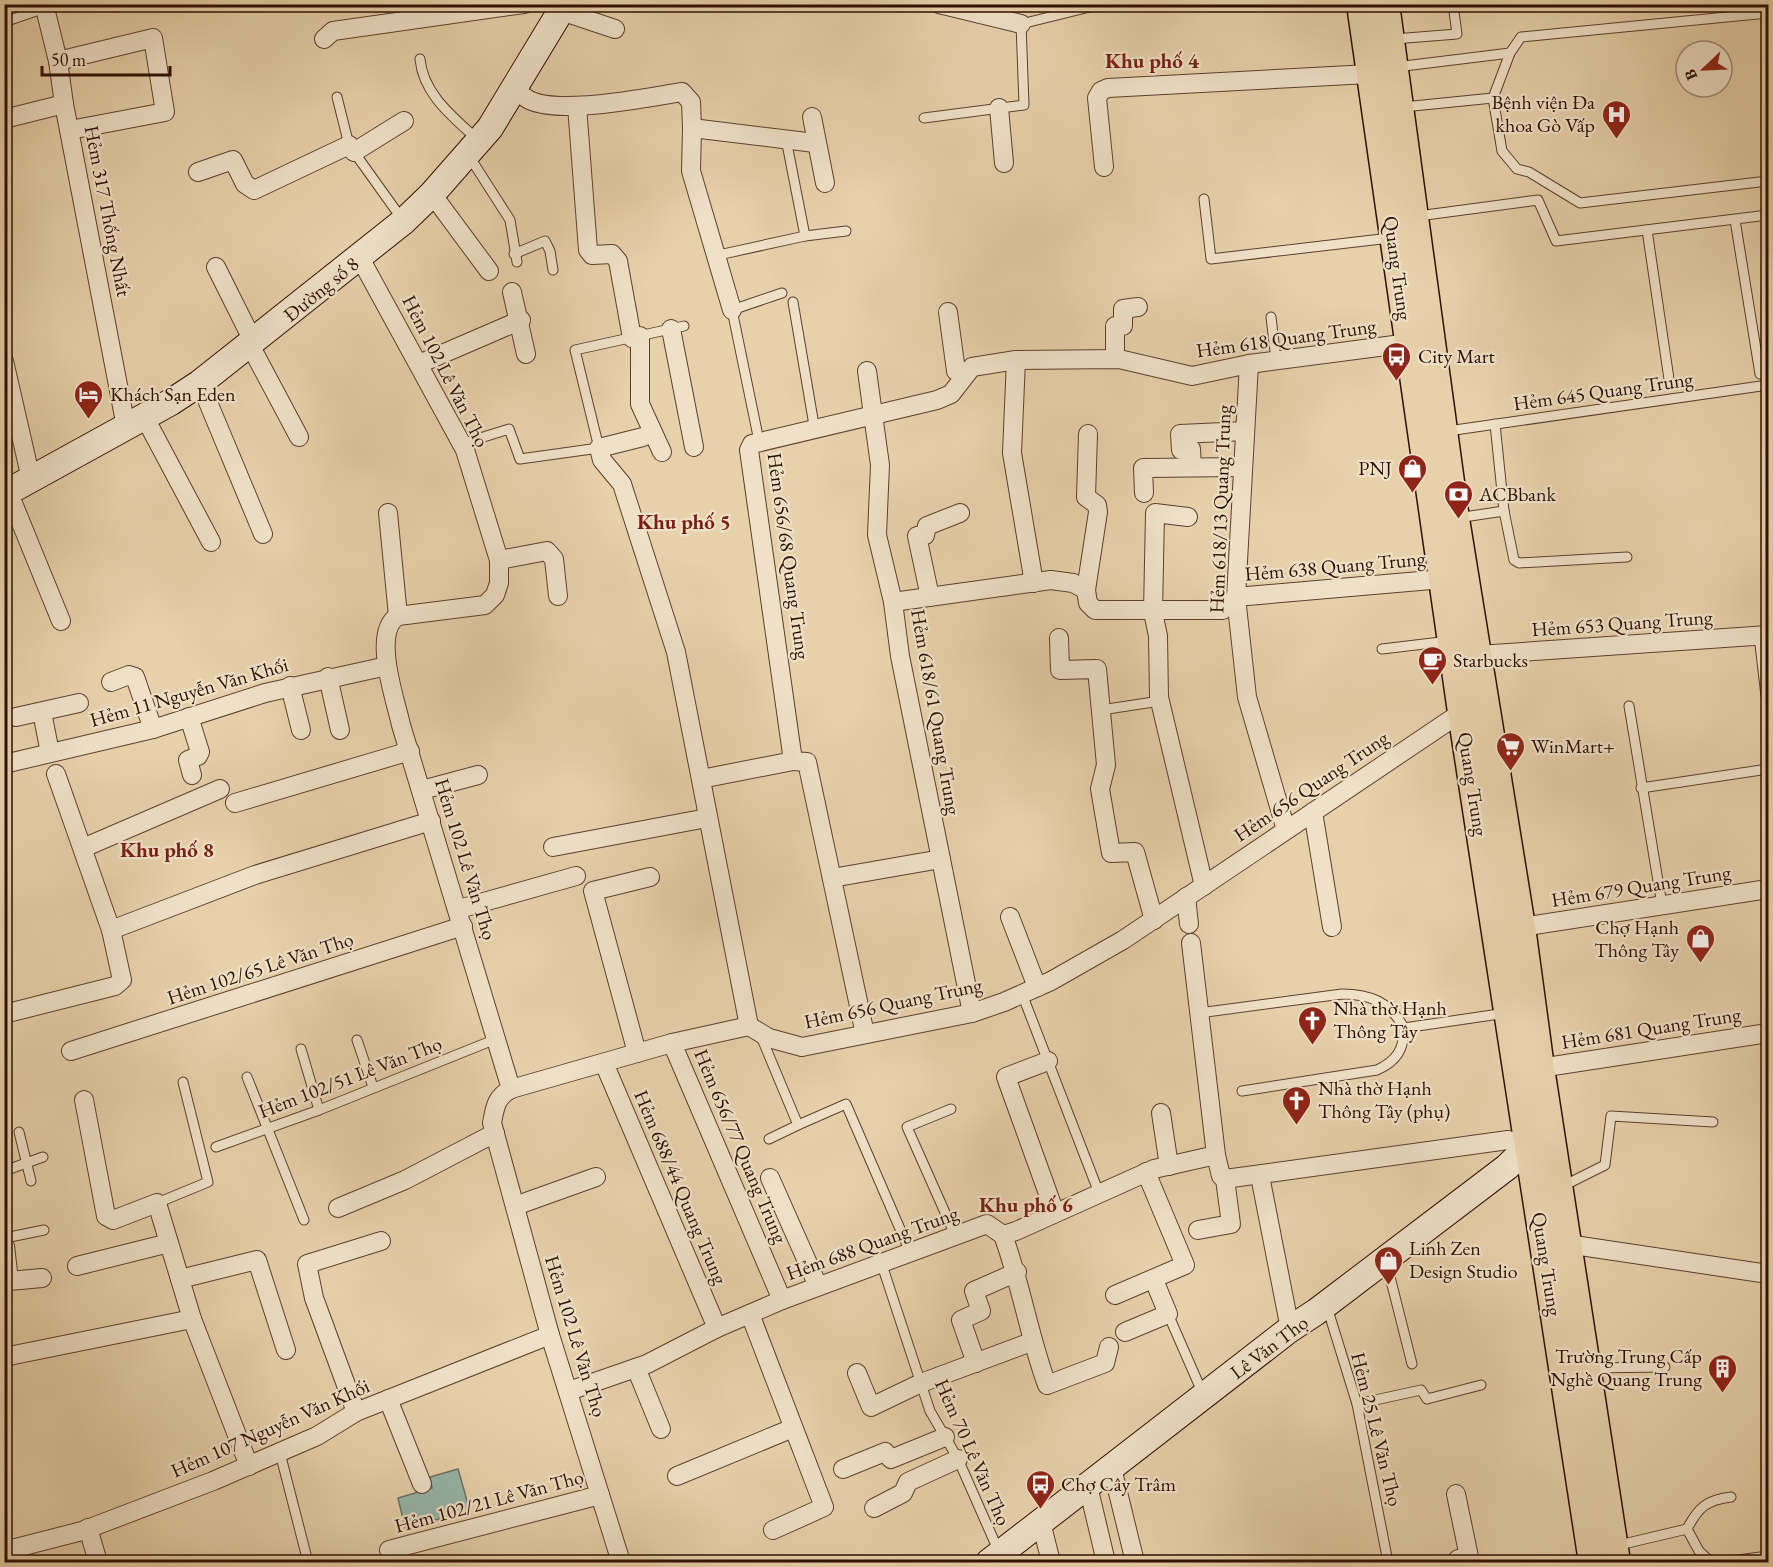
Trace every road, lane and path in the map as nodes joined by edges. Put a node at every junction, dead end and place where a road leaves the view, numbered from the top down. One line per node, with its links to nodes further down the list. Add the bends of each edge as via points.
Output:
1 (524, 4): 14 (street, via 333,31)
2 (939, 4): 9 (street)
3 (1102, 4): 12 (lane)
4 (1361, 4): 19 (main road, Quang Trung)
5 (1384, 4): 15 (main road, Quang Trung)
6 (1453, 4): 15 (lane, via 1457,34)
7 (45, 6): 11 (lane); 18 (street, Hẻm 317 Thống Nhất)
8 (563, 8): 13 (street); 20 (street, Đường số 8)
9 (985, 9): 12 (street)
10 (1768, 13): 16 (lane, via 1521,37)
11 (4, 22)
12 (1021, 24): 25 (lane, via 1024,105)
13 (615, 29)
14 (324, 39)
15 (1388, 40): 19 (main road, Quang Trung)
16 (1510, 53): 19 (lane); 22 (lane)
17 (420, 59): 36 (lane, via 421,75 428,88)
18 (58, 61): 23 (street, Hẻm 317 Thống Nhất); 32 (street, via 153,38 165,112)
19 (1385, 71): 26 (main road, Quang Trung); 38 (street, via 1108,88 1097,98); 51 (main road, Quang Trung)
20 (516, 88): 24 (street, via 540,104); 36 (street, Đường số 8)
21 (337, 97): 35 (lane)
22 (1493, 98): 26 (lane); 40 (lane, via 1499,142 1509,163 1580,202)
23 (63, 105): 29 (street); 32 (street, Hẻm 317 Thống Nhất)
24 (577, 106): 31 (street, Hẻm 656/68 Quang Trung, via 682,92 691,102); 66 (street, via 588,250 592,255 612,254 618,261)
25 (999, 108): 28 (lane); 37 (street)
26 (1398, 108): 45 (main road, Quang Trung)
27 (812, 117): 34 (street)
28 (924, 118)
29 (4, 119)
30 (404, 121): 35 (street)
31 (693, 128): 33 (street); 52 (street, Hẻm 656/68 Quang Trung, via 691,171)
32 (70, 130): 83 (street, Hẻm 317 Thống Nhất)
33 (786, 140): 34 (street); 50 (lane)
34 (815, 143): 41 (street)
35 (351, 148): 39 (street, via 254,190 245,184 233,160); 47 (lane)
36 (473, 148): 42 (street, Đường số 8); 55 (lane, via 510,220 515,258 545,241)
37 (1004, 163)
38 (1104, 167)
39 (198, 172)
40 (1768, 181)
41 (825, 183)
42 (432, 194): 47 (street, Đường số 8); 56 (street)
43 (1204, 199): 51 (lane, via 1211,259)
44 (1768, 215): 46 (lane)
45 (1413, 217): 48 (lane, via 1538,200 1556,242); 87 (main road, Quang Trung)
46 (1735, 219): 48 (lane); 77 (lane)
47 (404, 221): 53 (street, Đường số 8)
48 (1647, 230): 79 (lane)
49 (846, 231): 50 (lane)
50 (805, 236): 52 (lane)
51 (1393, 237): 67 (main road, Quang Trung)
52 (714, 256): 61 (street, Hẻm 656/68 Quang Trung)
53 (360, 258): 68 (street, Đường số 8); 74 (street, Hẻm 102 Lê Văn Thọ)
54 (216, 267): 68 (street)
55 (553, 270)
56 (489, 271)
57 (512, 292): 64 (street)
58 (782, 293): 61 (lane)
59 (793, 302): 85 (lane)
60 (1138, 307): 70 (street, via 1123,309 1123,326 1115,326)
61 (732, 310): 91 (lane, Hẻm 656/68 Quang Trung)
62 (948, 312): 78 (street, via 956,371)
63 (1271, 317): 72 (lane)
64 (521, 320): 69 (street); 74 (street)
65 (678, 328): 66 (lane); 93 (street)
66 (636, 337): 94 (lane, via 576,350); 95 (street, via 640,404)
67 (1409, 343): 72 (street, Hẻm 618 Quang Trung); 105 (main road, Quang Trung)
68 (252, 344): 80 (street, Đường số 8); 89 (street)
69 (526, 354)
70 (1115, 359): 71 (street, Hẻm 618 Quang Trung); 75 (street, Hẻm 618 Quang Trung, via 1192,376)
71 (1016, 360): 78 (street, Hẻm 618 Quang Trung, via 972,367); 111 (street, via 1012,453)
72 (1276, 360): 75 (street, Hẻm 618 Quang Trung)
73 (4, 361): 98 (street)
74 (419, 364): 92 (street, Hẻm 102 Lê Văn Thọ)
75 (1249, 364): 86 (street, Hẻm 618/13 Quang Trung)
76 (867, 371): 82 (street, Hẻm 618/61 Quang Trung)
77 (1760, 374)
78 (965, 375): 82 (street, Hẻm 618 Quang Trung, via 951,394)
79 (1669, 379)
80 (200, 383): 83 (street, Đường số 8); 106 (street)
81 (1768, 385): 84 (lane, Hẻm 645 Quang Trung)
82 (871, 418): 85 (street, Hẻm 618 Quang Trung); 116 (street, Hẻm 618/61 Quang Trung, via 880,465 877,535)
83 (135, 422): 98 (street, Đường số 8); 107 (street, Hẻm 317 Thống Nhất)
84 (1495, 424): 87 (lane, Hẻm 645 Quang Trung); 101 (lane)
85 (815, 431): 91 (street, Hẻm 618 Quang Trung)
86 (1245, 431): 96 (street, via 1180,434 1181,450 1191,449); 97 (street, Hẻm 618/13 Quang Trung)
87 (1442, 432): 105 (main road, Quang Trung)
88 (1088, 434): 112 (street, via 1086,497 1094,501 1098,512)
89 (299, 437)
90 (643, 437): 94 (street)
91 (759, 441): 143 (street, Hẻm 656/68 Quang Trung, via 749,450)
92 (461, 444): 94 (lane, via 509,429 520,459); 109 (street, Hẻm 102 Lê Văn Thọ)
93 (694, 447)
94 (599, 448): 149 (street, via 602,460 622,484 676,652)
95 (662, 452)
96 (1191, 467): 97 (street); 100 (street, via 1143,468)
97 (1243, 467): 115 (street, Hẻm 618/13 Quang Trung)
98 (31, 479): 99 (street, Đường số 8)
99 (6, 493): 119 (street)
100 (1144, 493)
101 (1504, 511): 105 (lane); 108 (lane, via 1512,554 1519,563)
102 (388, 513): 118 (street)
103 (960, 513): 114 (street, via 927,526 925,535 917,536)
104 (1188, 517): 117 (street, via 1155,513)
105 (1445, 521): 110 (main road, Quang Trung); 124 (main road, Quang Trung)
106 (263, 534)
107 (211, 542)
108 (1627, 557)
109 (499, 560): 113 (street, via 547,551 554,559); 118 (street, Hẻm 102 Lê Văn Thọ, via 499,583 485,606)
110 (1443, 579): 115 (street, Hẻm 638 Quang Trung); 122 (main road, Quang Trung)
111 (1034, 584): 112 (street, via 1051,580 1073,583); 114 (street)
112 (1086, 590): 117 (street, Hẻm 638 Quang Trung, via 1088,603 1095,610)
113 (558, 596)
114 (930, 597): 116 (street)
115 (1236, 597): 117 (street, Hẻm 638 Quang Trung, via 1223,610); 157 (street, Hẻm 618/13 Quang Trung, via 1247,697)
116 (893, 602): 160 (street, Hẻm 618/61 Quang Trung, via 900,656)
117 (1153, 612): 130 (street, via 1158,636)
118 (398, 616): 125 (street, Hẻm 102 Lê Văn Thọ, via 386,631)
119 (61, 621)
120 (1764, 636): 124 (street, Hẻm 653 Quang Trung); 129 (lane)
121 (1059, 638): 133 (street, via 1060,670 1097,669)
122 (1452, 641): 123 (lane); 135 (main road, Quang Trung)
123 (1382, 649)
124 (1478, 655): 172 (main road, Quang Trung)
125 (387, 666): 126 (street, Hẻm 11 Nguyễn Văn Khối); 141 (street, Hẻm 102 Lê Văn Thọ)
126 (328, 677): 128 (street, Hẻm 11 Nguyễn Văn Khối); 140 (street)
127 (111, 682): 138 (street, via 129,675 135,677)
128 (290, 686): 137 (street, Hẻm 11 Nguyễn Văn Khối); 139 (street)
129 (1766, 696)
130 (1160, 701): 133 (lane); 164 (street)
131 (79, 703): 134 (street)
132 (1629, 706): 150 (lane)
133 (1101, 710): 170 (street, via 1106,765 1100,789 1111,853 1135,852)
134 (42, 712): 136 (street); 142 (street)
135 (1462, 712): 154 (street, Hẻm 656 Quang Trung); 177 (main road, Quang Trung)
136 (16, 717)
137 (189, 717): 138 (street, Hẻm 11 Nguyễn Văn Khối); 147 (street, via 200,752 188,760)
138 (153, 729): 142 (street, Hẻm 11 Nguyễn Văn Khối)
139 (301, 730)
140 (340, 730)
141 (410, 751): 152 (street, Hẻm 102 Lê Văn Thọ); 153 (street)
142 (50, 753): 144 (street, Hẻm 11 Nguyễn Văn Khối)
143 (793, 761): 149 (street); 163 (street, via 807,762)
144 (4, 765)
145 (1768, 769): 150 (lane)
146 (56, 774): 159 (street)
147 (192, 775)
148 (478, 775): 152 (street)
149 (701, 779): 155 (street)
150 (1641, 788): 167 (lane)
151 (220, 789): 159 (street)
152 (422, 790): 156 (street, Hẻm 102 Lê Văn Thọ)
153 (235, 803)
154 (1313, 812): 157 (street, Hẻm 656 Quang Trung); 171 (street)
155 (707, 818): 158 (street); 180 (street)
156 (431, 821): 168 (street, Hẻm 102 Lê Văn Thọ); 173 (street, via 255,875)
157 (1286, 830): 164 (street, Hẻm 656 Quang Trung)
158 (553, 847)
159 (83, 848): 173 (street)
160 (941, 859): 163 (street); 175 (street, Hẻm 618/61 Quang Trung)
161 (576, 876): 168 (street, Hẻm 102/65 Lê Văn Thọ)
162 (650, 877): 188 (street, via 593,891)
163 (832, 878): 182 (street)
164 (1204, 886): 166 (street, Hẻm 656 Quang Trung)
165 (1768, 889): 167 (street, Hẻm 679 Quang Trung)
166 (1186, 897): 170 (street, Hẻm 656 Quang Trung); 176 (street)
167 (1662, 905): 172 (street, Hẻm 679 Quang Trung)
168 (461, 917): 183 (street, Hẻm 102 Lê Văn Thọ); 187 (street, Hẻm 102/65 Lê Văn Thọ)
169 (1010, 917): 174 (street)
170 (1154, 920): 174 (street, Hẻm 656 Quang Trung)
171 (1332, 927)
172 (1521, 927): 191 (main road, Quang Trung)
173 (111, 930): 178 (street, via 122,980 115,986)
174 (1030, 990): 175 (street, Hẻm 656 Quang Trung); 189 (lane)
175 (972, 1013): 182 (street, Hẻm 656 Quang Trung)
176 (1199, 1013): 179 (lane, via 1357,994 1386,1005); 209 (street)
177 (1508, 1013): 179 (lane); 207 (main road, Quang Trung)
178 (4, 1014)
179 (1404, 1028): 196 (lane, via 1400,1052 1387,1066 1377,1070)
180 (754, 1029): 182 (street, Hẻm 656 Quang Trung, via 769,1038 802,1047); 185 (street); 202 (lane)
181 (1768, 1033): 191 (street, Hẻm 681 Quang Trung)
182 (865, 1034)
183 (496, 1039): 194 (lane, Hẻm 102/51 Lê Văn Thọ); 195 (street, Hẻm 102 Lê Văn Thọ)
184 (357, 1040): 194 (lane)
185 (672, 1043): 188 (street); 247 (street, Hẻm 656/77 Quang Trung)
186 (301, 1049): 199 (lane)
187 (71, 1052)
188 (637, 1053): 190 (street)
189 (1048, 1061): 221 (lane); 225 (street, via 1006,1077)
190 (604, 1063): 195 (street); 252 (street, Hẻm 688/44 Quang Trung)
191 (1540, 1068): 207 (main road, Quang Trung)
192 (247, 1077): 203 (lane)
193 (183, 1082): 222 (lane, via 208,1182)
194 (374, 1087): 199 (lane, Hẻm 102/51 Lê Văn Thọ)
195 (511, 1089): 205 (street, Hẻm 102 Lê Văn Thọ, via 500,1095 495,1105)
196 (1242, 1091)
197 (84, 1100): 222 (street, via 106,1216 113,1220)
198 (951, 1109): 229 (lane, via 907,1127)
199 (319, 1110): 203 (lane, Hẻm 102/51 Lê Văn Thọ)
200 (1161, 1113): 212 (street)
201 (1713, 1122): 220 (lane, via 1611,1116 1605,1165)
202 (798, 1125): 206 (lane); 236 (lane, via 846,1104)
203 (268, 1129): 208 (lane, Hẻm 102/51 Lê Văn Thọ); 226 (lane)
204 (19, 1132): 211 (lane)
205 (495, 1133): 223 (street, Hẻm 102 Lê Văn Thọ); 224 (street, via 405,1180)
206 (769, 1139)
207 (1539, 1139): 215 (street, via 1508,1140); 220 (main road, Quang Trung); 237 (street, Lê Văn Thọ); 294 (main road, Quang Trung)
208 (216, 1147)
209 (1216, 1155): 212 (street); 218 (street)
210 (43, 1157): 211 (lane)
211 (27, 1163): 213 (lane); 219 (lane)
212 (1169, 1166): 214 (street)
213 (4, 1171)
214 (1146, 1172): 221 (street); 244 (street, via 1185,1265)
215 (1260, 1176): 218 (street); 253 (street)
216 (596, 1177): 223 (street)
217 (770, 1178): 245 (street)
218 (1225, 1179): 228 (street, via 1231,1224)
219 (31, 1181)
220 (1558, 1188): 234 (main road, Quang Trung)
221 (1099, 1193): 225 (street)
222 (157, 1203): 233 (street)
223 (515, 1206): 255 (street, Hẻm 102 Lê Văn Thọ)
224 (338, 1208)
225 (1055, 1213): 230 (street)
226 (304, 1220)
227 (44, 1230): 231 (lane)
228 (1198, 1230)
229 (955, 1235): 230 (street, Hẻm 688 Quang Trung, via 987,1224); 236 (street, Hẻm 688 Quang Trung)
230 (1003, 1235): 240 (street)
231 (5, 1237): 235 (lane)
232 (381, 1241): 272 (street, via 307,1264 314,1298)
233 (169, 1243): 239 (street); 243 (street)
234 (1567, 1244): 241 (street); 264 (main road, Quang Trung)
235 (5, 1246): 242 (street, via 9,1281)
236 (910, 1252): 238 (street, Hẻm 688 Quang Trung)
237 (1386, 1259): 248 (street, Lê Văn Thọ); 261 (lane)
238 (881, 1262): 245 (street, Hẻm 688 Quang Trung); 266 (lane, Hẻm 70 Lê Văn Thọ)
239 (77, 1266)
240 (1017, 1272): 256 (street); 260 (street, via 974,1291 981,1311 961,1320)
241 (1768, 1274)
242 (42, 1278)
243 (180, 1279): 251 (street); 258 (street, via 256,1260)
244 (1154, 1280): 246 (street); 250 (street)
245 (818, 1286): 247 (street, Hẻm 688 Quang Trung)
246 (1115, 1295)
247 (782, 1300): 249 (street, Hẻm 688 Quang Trung)
248 (1326, 1304): 253 (street, Lê Văn Thọ); 271 (lane, Hẻm 25 Lê Văn Thọ)
249 (750, 1314): 252 (street, Hẻm 688 Quang Trung); 273 (street)
250 (1168, 1314): 254 (street); 269 (lane)
251 (192, 1319): 259 (street); 278 (street)
252 (717, 1328): 263 (street, Hẻm 688 Quang Trung)
253 (1290, 1329): 269 (street, Lê Văn Thọ)
254 (1125, 1332)
255 (550, 1335): 268 (street, Hẻm 102 Lê Văn Thọ); 270 (street, Hẻm 107 Nguyễn Văn Khối)
256 (1031, 1342): 257 (street, via 1047,1385 1105,1363); 260 (street)
257 (1109, 1347)
258 (286, 1350)
259 (4, 1357)
260 (976, 1363): 266 (street)
261 (1412, 1365)
262 (1665, 1367): 264 (lane)
263 (636, 1368): 268 (street, Hẻm 688 Quang Trung); 274 (street)
264 (1586, 1368): 294 (main road, Quang Trung)
265 (857, 1373): 266 (street, via 871,1407)
266 (921, 1383): 275 (lane, Hẻm 70 Lê Văn Thọ, via 930,1411)
267 (1481, 1385): 271 (lane, via 1428,1400 1421,1390)
268 (569, 1391): 285 (street, Hẻm 102 Lê Văn Thọ)
269 (1204, 1396): 279 (street, Lê Văn Thọ)
270 (388, 1399): 272 (street, Hẻm 107 Nguyễn Văn Khối); 282 (street)
271 (1357, 1404): 304 (lane, Hẻm 25 Lê Văn Thọ)
272 (356, 1412): 276 (street, Hẻm 107 Nguyễn Văn Khối)
273 (793, 1428): 281 (street); 291 (street, via 824,1507)
274 (661, 1429)
275 (945, 1437): 277 (lane, Hẻm 70 Lê Văn Thọ); 280 (street, via 891,1459 885,1452)
276 (280, 1453): 278 (street, Hẻm 107 Nguyễn Văn Khối); 299 (lane)
277 (958, 1459): 287 (street, via 908,1482 903,1493); 296 (lane, Hẻm 70 Lê Văn Thọ)
278 (249, 1466): 289 (street, Hẻm 107 Nguyễn Văn Khối)
279 (1112, 1468): 283 (street, Lê Văn Thọ); 303 (street)
280 (843, 1470)
281 (677, 1476)
282 (422, 1484)
283 (1088, 1486): 288 (street, Lê Văn Thọ); 302 (street)
284 (1456, 1494): 297 (street, via 1469,1557)
285 (600, 1495): 293 (street, Hẻm 102/21 Lê Văn Thọ); 300 (street, Hẻm 102 Lê Văn Thọ)
286 (1731, 1497): 290 (lane, via 1717,1498 1697,1510)
287 (874, 1508)
288 (1041, 1522): 296 (street, Lê Văn Thọ); 301 (street)
289 (88, 1528): 292 (street, Hẻm 107 Nguyễn Văn Khối); 298 (street)
290 (1687, 1529): 294 (lane); 305 (lane)
291 (773, 1530)
292 (4, 1551)
293 (389, 1551)
294 (1603, 1555)
295 (1768, 1556): 306 (lane)
296 (994, 1558)
297 (1454, 1562)
298 (98, 1563)
299 (308, 1563)
300 (621, 1563)
301 (1052, 1563)
302 (1106, 1563)
303 (1135, 1563)
304 (1388, 1563)
305 (1711, 1563)
306 (1723, 1563)

